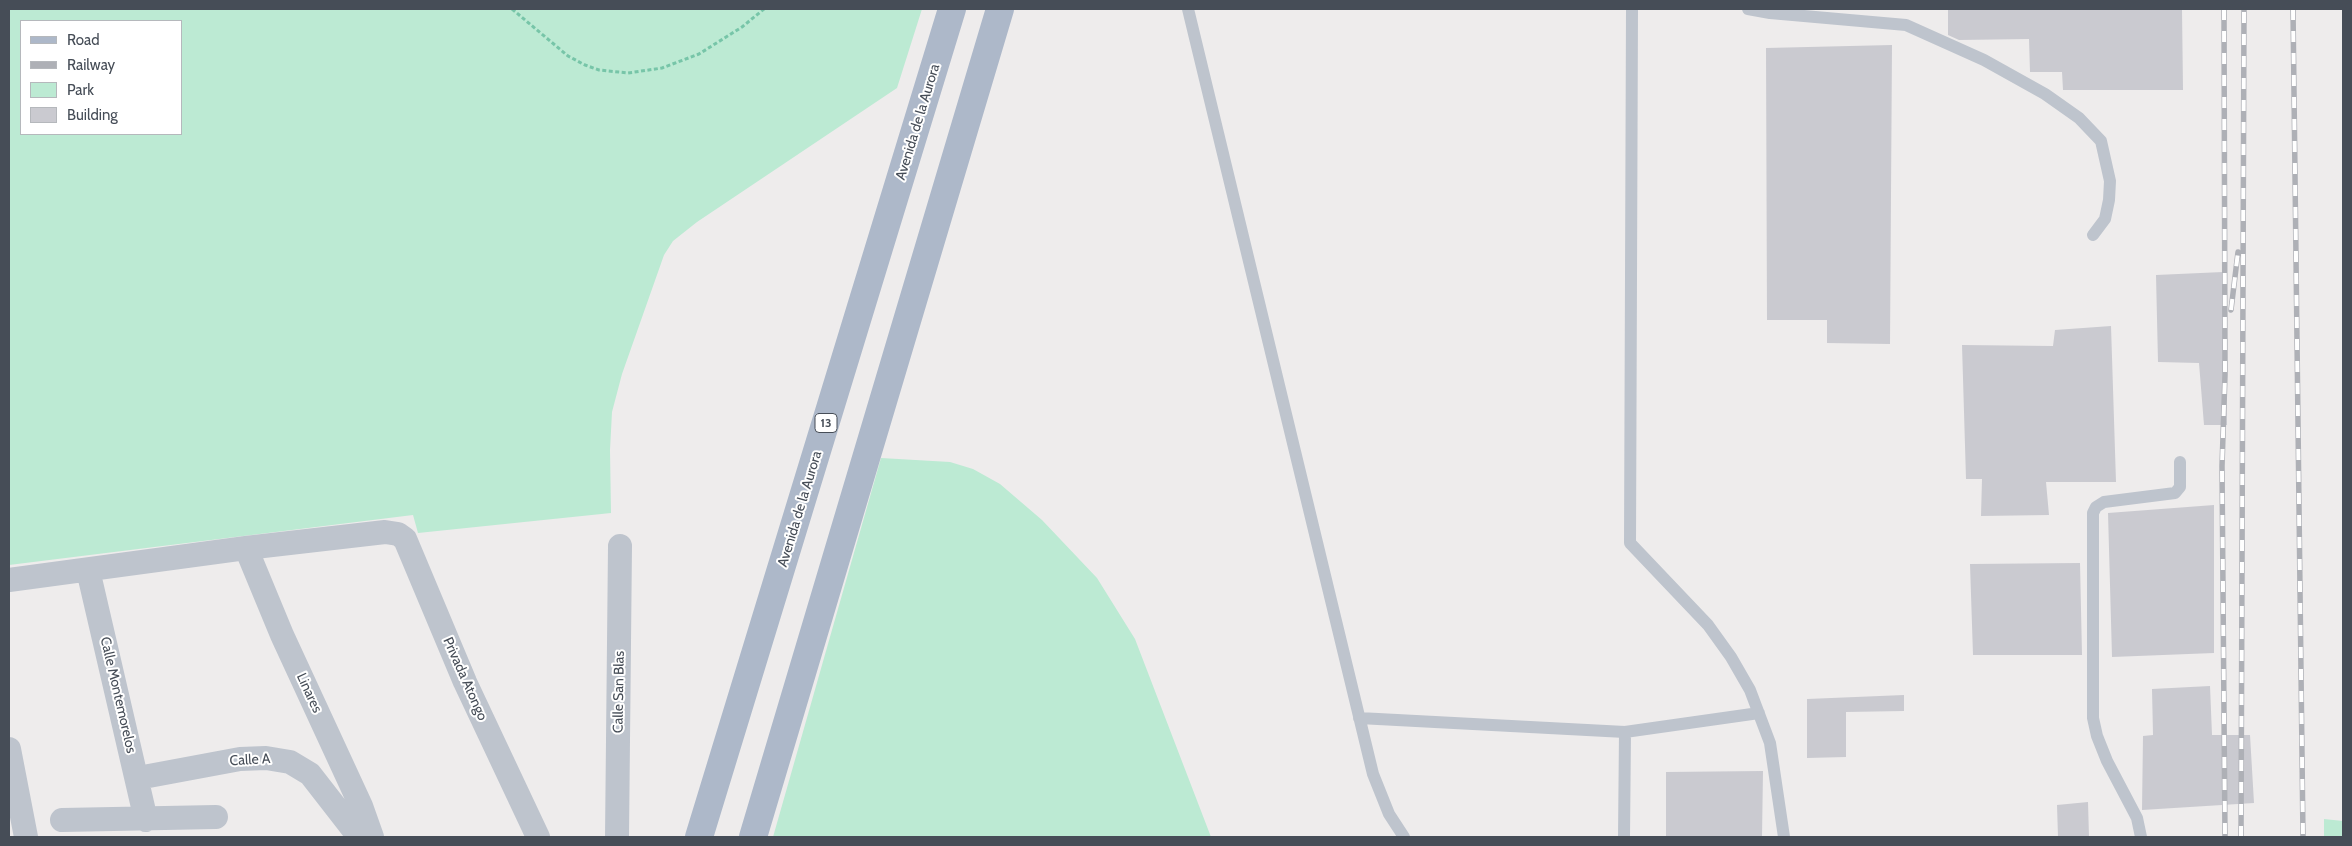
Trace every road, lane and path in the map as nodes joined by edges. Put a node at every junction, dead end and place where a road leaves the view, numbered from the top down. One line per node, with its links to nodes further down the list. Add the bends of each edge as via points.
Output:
1 (512, 9): 2 (path, via 568,56 599,70 628,73 662,68 699,54)
2 (764, 9)
3 (952, 9): 27 (main road, Avenida de la Aurora / 13)
4 (1000, 9): 28 (main road)
5 (1188, 9): 15 (lane)
6 (1632, 9): 14 (lane, via 1630,543 1708,625 1740,674)
7 (1748, 9): 8 (lane, via 1770,14 1906,26 1984,60 2045,94 2079,118 2101,141 2110,181 2109,200 2105,219)
8 (2094, 235)
9 (2180, 462): 32 (lane, via 2180,487 2175,494 2104,502 2093,513 2093,718 2107,761 2137,818)
10 (620, 546): 26 (street, Calle San Blas)
11 (246, 548): 12 (street); 24 (street, Linares, via 282,635 362,806); 25 (street, Privada Atongo, via 385,532 404,538 465,682)
12 (88, 570): 13 (street); 18 (street, Calle Montemorelos)
13 (9, 580)
14 (1759, 714): 16 (lane); 31 (lane, via 1770,743)
15 (1359, 718): 16 (lane); 29 (lane, via 1373,774 1389,814)
16 (1625, 732): 30 (lane)
17 (9, 749): 22 (street)
18 (138, 778): 21 (street, Calle Montemorelos); 23 (street, Calle A, via 240,759 266,758 290,762 310,774)
19 (216, 817): 21 (street)
20 (62, 820): 21 (street)
21 (146, 820)
22 (26, 837)
23 (359, 837)
24 (372, 837)
25 (538, 837)
26 (617, 837)
27 (699, 837)
28 (753, 837)
29 (1404, 837)
30 (1624, 837)
31 (1784, 837)
32 (2141, 837)

